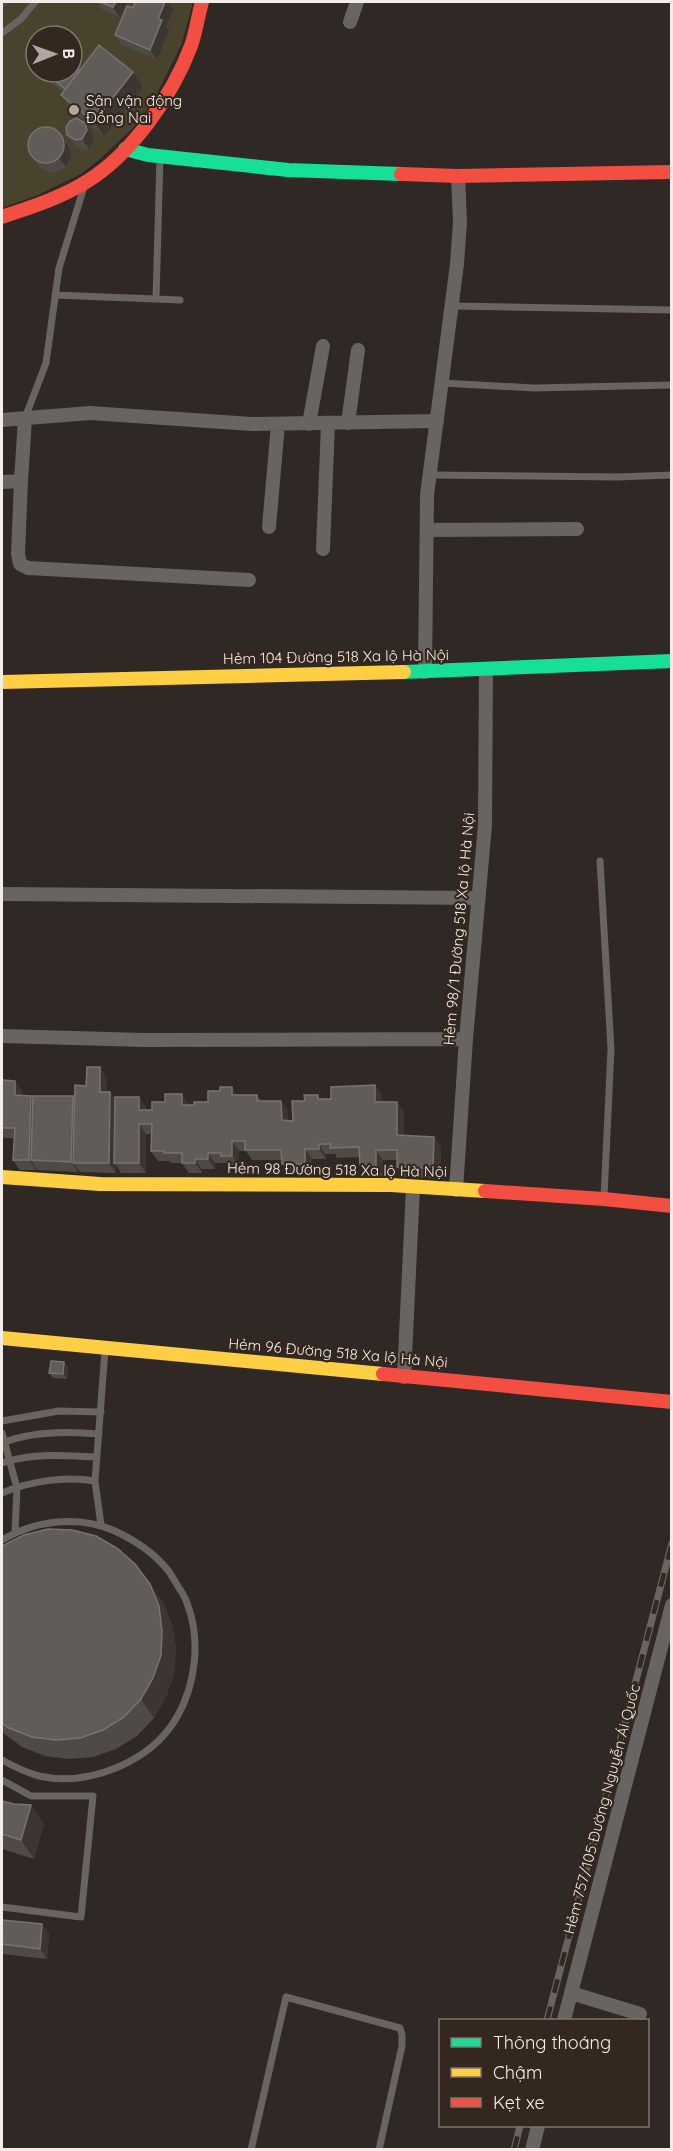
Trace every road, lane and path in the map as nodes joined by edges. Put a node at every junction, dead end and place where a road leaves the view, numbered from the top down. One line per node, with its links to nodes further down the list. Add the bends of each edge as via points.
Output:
1 (35, 2): 5 (lane, via 21,20)
2 (202, 2): 6 (street, via 191,46 164,101)
3 (357, 2): 4 (street)
4 (351, 21)
5 (2, 33)
6 (125, 150): 7 (street); 10 (street)
7 (160, 157): 9 (street, via 288,170); 13 (lane)
8 (672, 172): 9 (street)
9 (458, 176): 15 (street, via 460,222)
10 (86, 182): 11 (street, via 42,204); 12 (lane, via 59,268)
11 (2, 217)
12 (55, 295): 13 (lane); 21 (lane, via 46,363)
13 (156, 299): 14 (lane)
14 (180, 300)
15 (453, 306): 16 (lane); 19 (street)
16 (672, 310)
17 (323, 346): 26 (street)
18 (358, 350): 24 (street)
19 (442, 383): 20 (lane, via 534,388); 23 (street)
20 (672, 385)
21 (25, 418): 22 (street); 25 (street, via 90,413); 31 (street)
22 (2, 420)
23 (437, 421): 24 (street); 29 (street)
24 (348, 423): 27 (street)
25 (278, 424): 26 (street); 32 (street)
26 (309, 424): 27 (street)
27 (328, 424): 35 (street)
28 (672, 475): 29 (lane)
29 (429, 476): 34 (street)
30 (2, 482): 31 (street)
31 (21, 482): 36 (street, via 18,554 20,564 28,568)
32 (269, 527)
33 (577, 529): 34 (street)
34 (428, 530): 39 (street)
35 (323, 549)
36 (249, 580)
37 (672, 662): 38 (street, Hẻm 104 Đường 518 Xa lộ Hà Nội)
38 (486, 670): 39 (street, Hẻm 104 Đường 518 Xa lộ Hà Nội); 43 (street, Hẻm 98/1 Đường 518 Xa lộ Hà Nội, via 486,809)
39 (425, 672): 40 (street, Hẻm 104 Đường 518 Xa lộ Hà Nội)
40 (2, 682)
41 (600, 861): 49 (lane, via 611,1049)
42 (2, 894): 43 (street)
43 (478, 898): 45 (street, Hẻm 98/1 Đường 518 Xa lộ Hà Nội)
44 (2, 1036): 45 (street, via 144,1040)
45 (466, 1039): 48 (street, Hẻm 98/1 Đường 518 Xa lộ Hà Nội)
46 (2, 1177): 47 (street, Hẻm 98 Đường 518 Xa lộ Hà Nội, via 100,1184)
47 (413, 1187): 48 (street, Hẻm 98 Đường 518 Xa lộ Hà Nội); 53 (street)
48 (456, 1190): 49 (street, Hẻm 98 Đường 518 Xa lộ Hà Nội)
49 (604, 1199): 50 (street, Hẻm 98 Đường 518 Xa lộ Hà Nội)
50 (672, 1206)
51 (2, 1338): 52 (street, Hẻm 96 Đường 518 Xa lộ Hà Nội)
52 (105, 1347): 53 (street, Hẻm 96 Đường 518 Xa lộ Hà Nội); 55 (lane)
53 (404, 1377): 54 (street, Hẻm 96 Đường 518 Xa lộ Hà Nội)
54 (672, 1401)
55 (101, 1412): 56 (lane, via 59,1412); 58 (lane)
56 (2, 1421)
57 (2, 1433): 59 (lane)
58 (99, 1434): 59 (lane, via 41,1434); 60 (lane)
59 (3, 1442): 61 (lane)
60 (97, 1457): 61 (lane); 63 (lane)
61 (9, 1460): 62 (lane); 64 (lane)
62 (2, 1463)
63 (95, 1481): 64 (lane, via 68,1479); 66 (lane)
64 (17, 1488): 65 (lane); 67 (lane)
65 (2, 1493)
66 (101, 1525): 67 (lane, via 43,1523); 70 (lane, via 138,1542 167,1568 187,1603 196,1642 192,1682 181,1709 151,1748 117,1769 79,1779 39,1776)
67 (15, 1532): 68 (lane)
68 (2, 1540)
69 (671, 1610): 73 (street, Hẻm 757/105 Đường Nguyễn Ái Quốc)
70 (2, 1760)
71 (2, 1780): 72 (lane, via 31,1796 93,1796 81,1917)
72 (2, 1907)
73 (571, 1993): 74 (street); 75 (street, Hẻm 757/105 Đường Nguyễn Ái Quốc)
74 (640, 2014)
75 (564, 2019)
76 (538, 2127): 79 (street)
77 (251, 2150): 78 (lane, via 286,1997 400,2028 402,2046)
78 (379, 2150)
79 (532, 2150)

